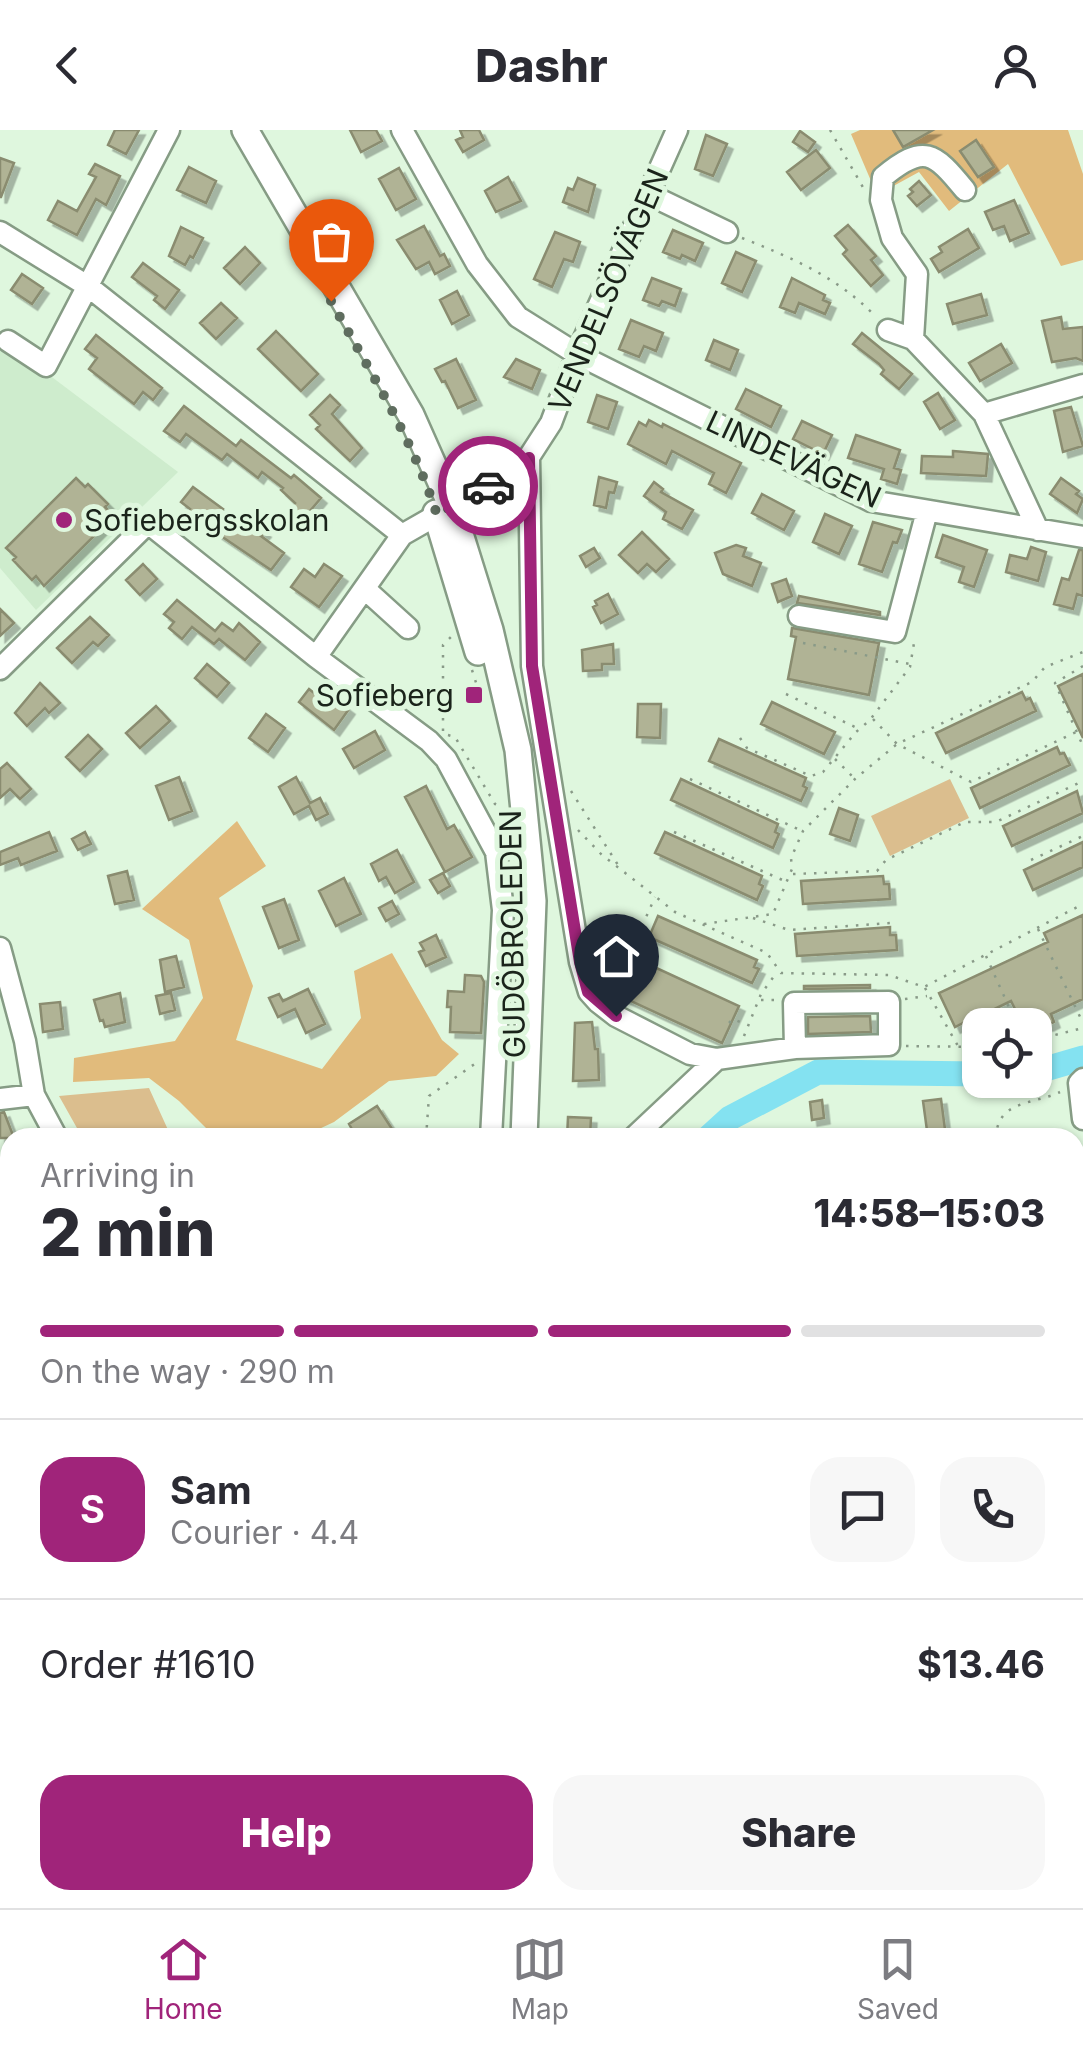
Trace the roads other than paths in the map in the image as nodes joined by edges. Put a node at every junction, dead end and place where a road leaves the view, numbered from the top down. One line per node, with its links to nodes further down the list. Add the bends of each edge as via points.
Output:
1 (169, 130): 10 (street)
2 (237, 130): 18 (main road, GUDÖBROLEDEN)
3 (246, 130): 18 (main road, GUDÖBROLEDEN, via 411,415)
4 (402, 130): 14 (street, LINDEVÄGEN, via 477,264 518,317)
5 (677, 130): 7 (street, VENDELSÖVÄGEN)
6 (965, 190): 12 (street, via 929,154 902,162 883,178 880,200 892,238 917,274)
7 (650, 195): 9 (street); 14 (street, VENDELSÖVÄGEN)
8 (0, 232): 10 (street)
9 (727, 232)
10 (90, 287): 13 (street, via 46,366); 21 (street)
11 (888, 330): 12 (street)
12 (913, 339): 16 (street)
13 (8, 341)
14 (577, 354): 17 (street, VENDELSÖVÄGEN, via 551,423); 19 (street, LINDEVÄGEN, via 870,501)
15 (1083, 385): 16 (street)
16 (984, 414): 20 (street)
17 (529, 458): 18 (street, VENDELSÖVÄGEN); 30 (street, via 532,666 588,992 612,1014 690,1054)
18 (444, 510): 21 (street, VENDELSÖVÄGEN); 37 (main road, GUDÖBROLEDEN, via 507,752 518,894); 38 (main road, GUDÖBROLEDEN, via 490,630 518,750 533,901)
19 (927, 510): 20 (street, LINDEVÄGEN); 24 (street, via 897,627)
20 (1038, 530): 22 (street, LINDEVÄGEN)
21 (402, 535): 23 (street)
22 (1083, 537)
23 (365, 590): 25 (street); 26 (street)
24 (799, 616)
25 (408, 628)
26 (316, 657): 27 (street, via 148,524); 36 (street, via 429,740 496,852 503,910)
27 (0, 669)
28 (0, 948): 32 (street)
29 (795, 1048): 29 (street, via 794,1003 889,1002 889,1046); 30 (street)
30 (727, 1058): 39 (street)
31 (1081, 1081): 34 (street)
32 (34, 1094): 33 (street); 35 (street)
33 (0, 1099)
34 (1083, 1119)
35 (52, 1128)
36 (492, 1128)
37 (513, 1128)
38 (524, 1128)
39 (645, 1128)

